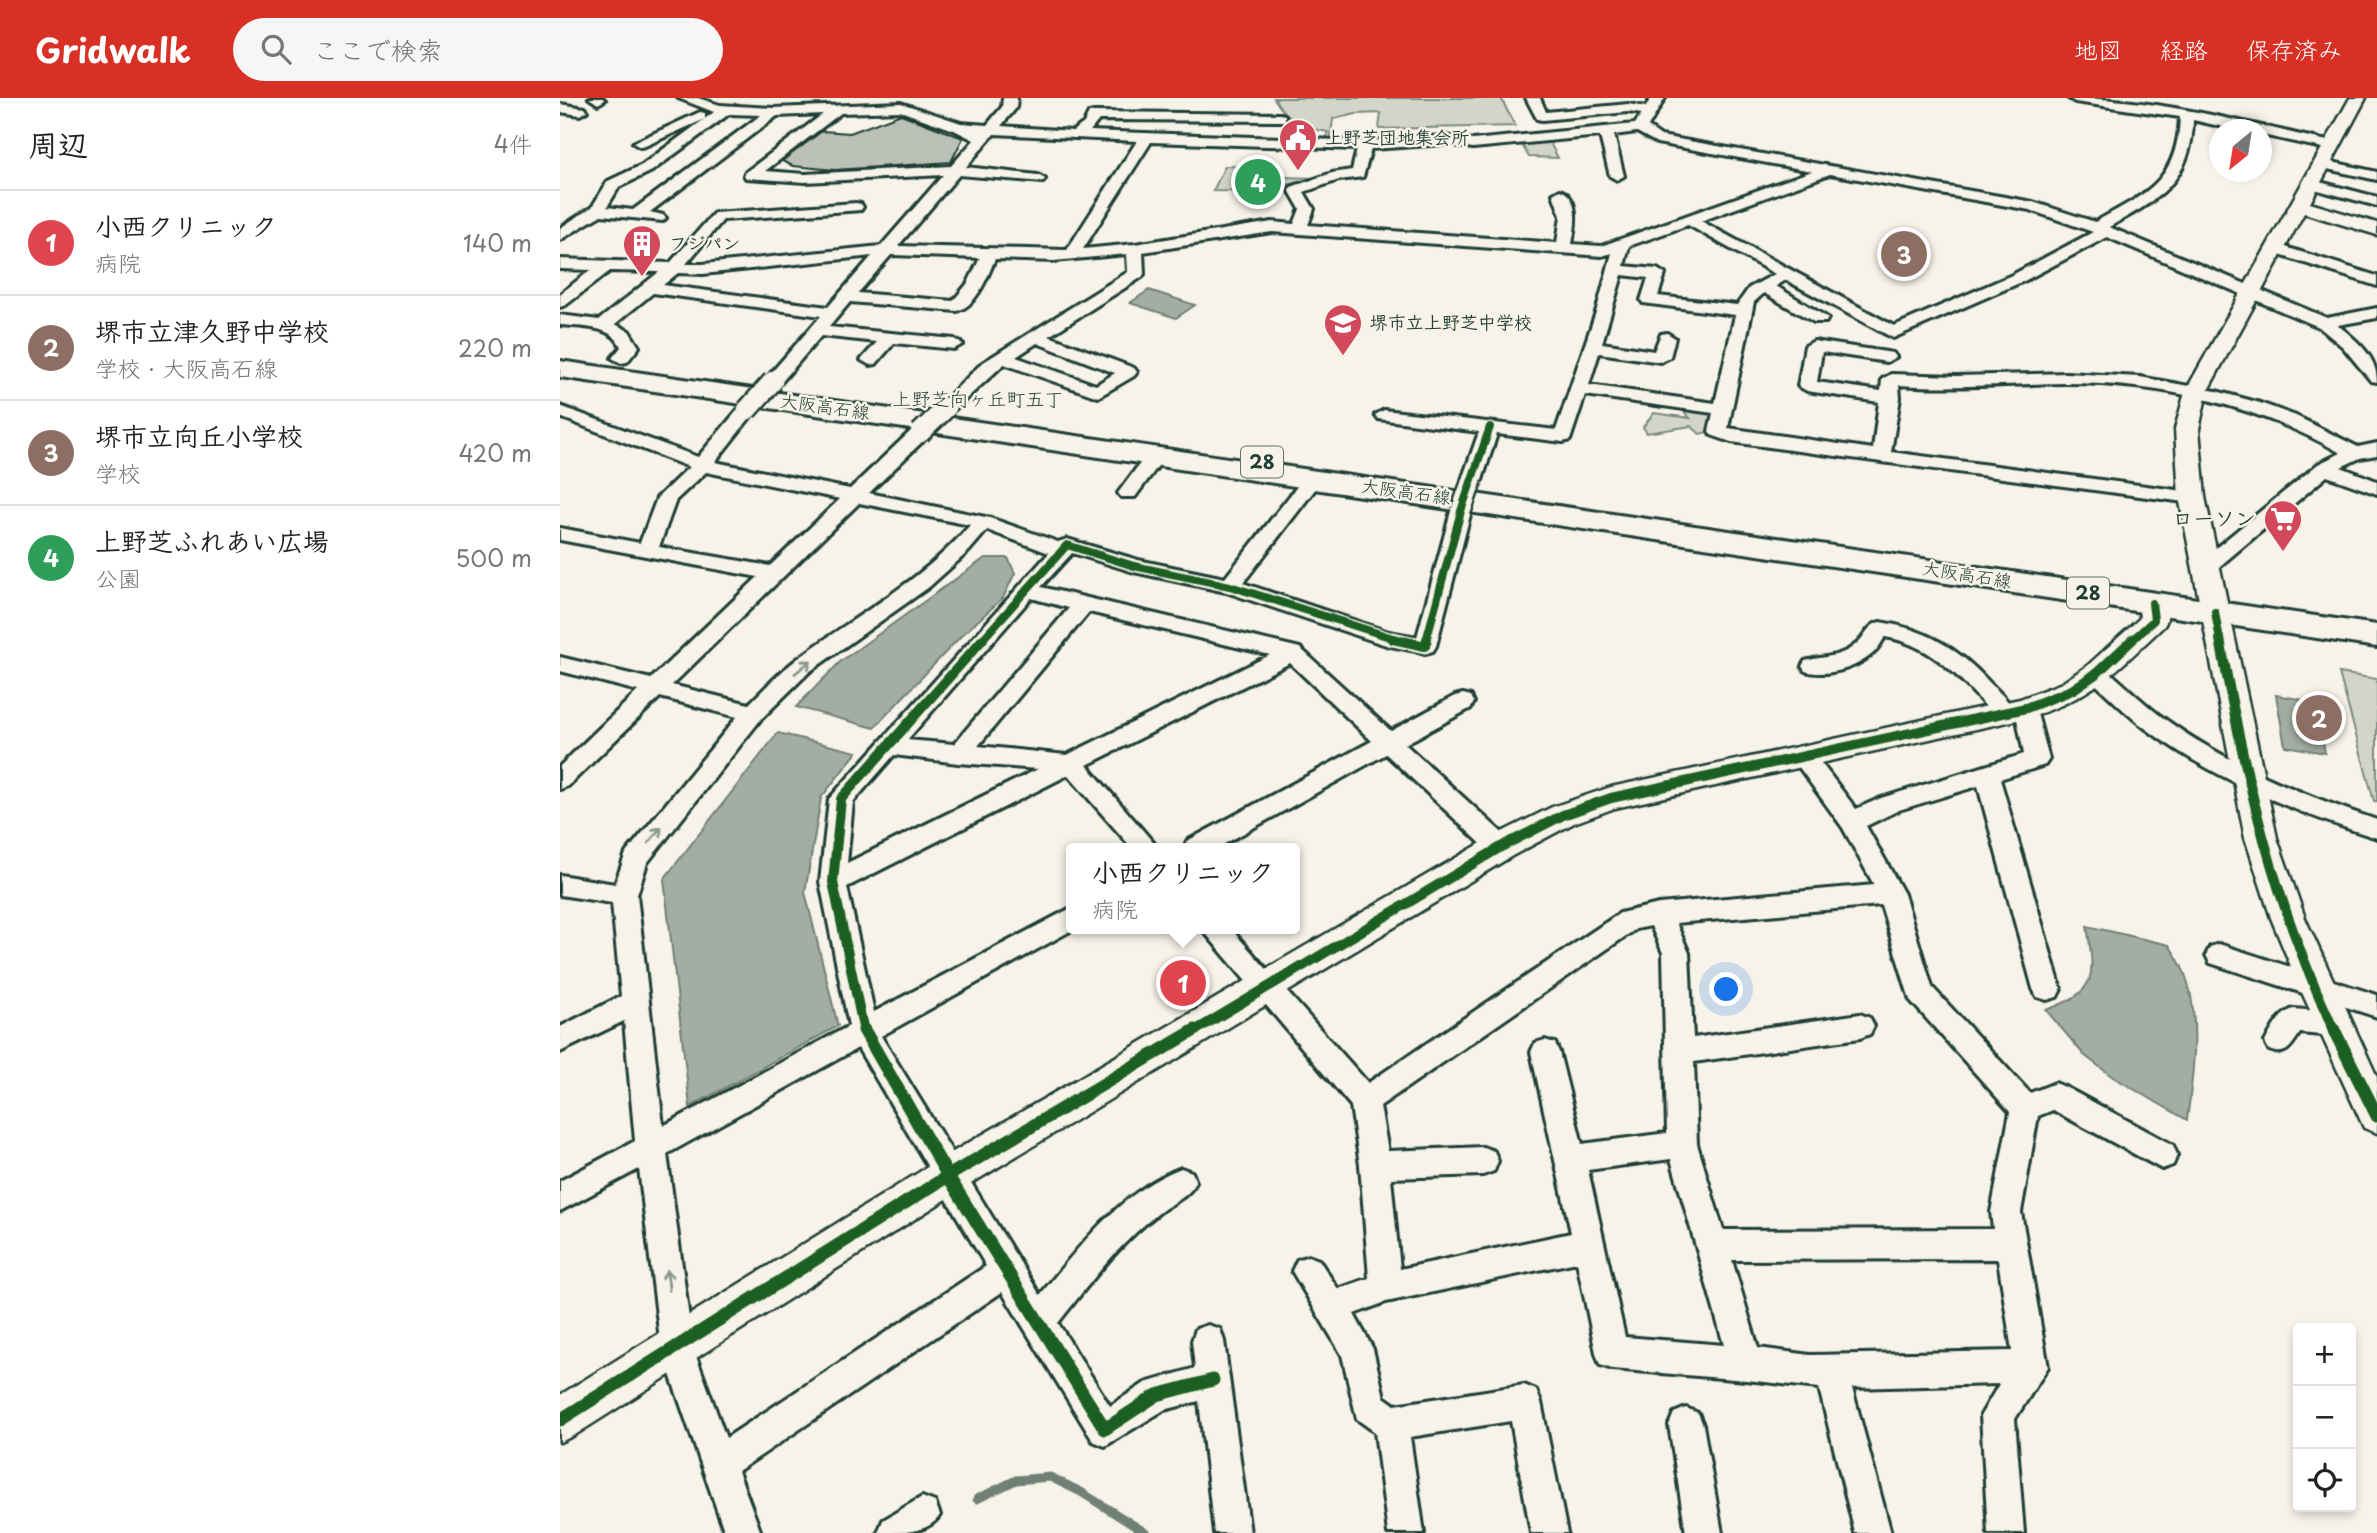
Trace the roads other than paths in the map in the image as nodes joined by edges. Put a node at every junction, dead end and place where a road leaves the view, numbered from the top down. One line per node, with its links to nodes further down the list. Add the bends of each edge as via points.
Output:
1 (685, 98): 12 (street)
2 (766, 98): 12 (street)
3 (1010, 98): 23 (street, via 1009,108)
4 (1533, 98): 15 (street, via 1542,116 1628,108)
5 (1658, 98): 15 (street)
6 (2075, 98): 9 (street)
7 (2183, 98): 17 (street)
8 (2354, 99): 30 (street)
9 (2111, 101): 17 (street)
10 (1166, 104): 18 (street)
11 (560, 108): 13 (street)
12 (727, 109): 16 (street); 27 (street); 33 (street)
13 (580, 111)
14 (836, 111): 16 (street); 23 (street, via 901,107); 39 (street, via 751,175)
15 (1649, 111): 21 (street)
16 (774, 112): 36 (street)
17 (2180, 113): 20 (street); 54 (street, via 2183,154 2166,182)
18 (1152, 116): 19 (street); 25 (street, via 1094,116); 26 (street)
19 (1280, 118)
20 (2209, 119)
21 (1640, 128): 22 (street); 28 (street, via 1649,136)
22 (1606, 132): 29 (street, via 1473,144 1445,140); 37 (street)
23 (985, 133): 25 (street); 34 (street)
24 (2272, 133): 30 (street)
25 (1076, 135): 26 (street)
26 (1138, 138): 29 (street); 62 (street)
27 (640, 143)
28 (1673, 143): 31 (street); 35 (street)
29 (1365, 145): 53 (street, via 1358,174 1296,190 1307,209)
30 (2332, 146): 32 (street)
31 (1664, 158)
32 (2323, 164): 38 (street); 43 (street)
33 (647, 168): 36 (street); 49 (street, via 613,184)
34 (955, 170): 39 (street); 41 (street); 61 (street)
35 (1828, 170): 42 (street); 54 (street, via 2033,206)
36 (692, 174): 50 (street)
37 (1617, 176)
38 (2377, 176)
39 (812, 177): 48 (street, via 841,180)
40 (1771, 177): 42 (street)
41 (1038, 179)
42 (1797, 181): 52 (street)
43 (2312, 184): 45 (street); 46 (street)
44 (1560, 194): 58 (street, via 1569,216)
45 (2377, 202)
46 (2300, 206): 55 (street); 60 (street)
47 (856, 207): 48 (street)
48 (820, 209): 66 (street, via 719,216)
49 (598, 210): 50 (street); 56 (street)
50 (638, 214): 51 (street)
51 (658, 218)
52 (1691, 221): 57 (street); 68 (street)
53 (1300, 228): 58 (street); 59 (street, via 1272,227)
54 (2101, 229): 72 (street); 83 (street, via 2018,278)
55 (2377, 229)
56 (560, 235)
57 (1622, 245): 58 (street, via 1602,251); 67 (street)
58 (1564, 248)
59 (1135, 249): 62 (street); 84 (street, via 1136,274)
60 (2276, 249): 69 (street); 72 (street)
61 (888, 250): 63 (street); 66 (street); 73 (street)
62 (1072, 254): 63 (street)
63 (989, 255): 73 (street, via 975,285 957,306)
64 (560, 264): 65 (street)
65 (606, 267): 66 (street); 74 (street)
66 (672, 270): 71 (street)
67 (1616, 270): 75 (street, via 1657,274 1649,300); 88 (street)
68 (1786, 274): 70 (street); 83 (street)
69 (2377, 281)
70 (1764, 286): 75 (street, via 1746,301); 78 (street)
71 (649, 288): 76 (street); 81 (street)
72 (2252, 290): 80 (street); 101 (street)
73 (844, 297): 76 (street)
74 (560, 302)
75 (1744, 311): 105 (street)
76 (831, 312): 82 (street)
77 (2377, 313): 80 (street)
78 (1820, 318)
79 (560, 320): 81 (street)
80 (2325, 323): 96 (street)
81 (603, 325): 92 (street, via 628,338 630,347)
82 (816, 331): 85 (street); 99 (street)
83 (1893, 333): 90 (street)
84 (1036, 337): 93 (street); 93 (street, via 1128,372 1098,393)
85 (890, 338): 87 (street); 94 (street)
86 (1667, 338): 88 (street, via 1661,356)
87 (954, 344)
88 (1593, 347): 100 (street)
89 (560, 350): 92 (main road)
90 (1887, 357): 97 (street); 102 (street, via 1814,346 1807,386)
91 (560, 358): 127 (main road, 大阪高石線 / 28)
92 (621, 358): 99 (main road)
93 (1003, 358): 103 (street)
94 (870, 360)
95 (560, 369): 127 (main road, 大阪高石線 / 28)
96 (2377, 377)
97 (1891, 379): 101 (street, via 1971,383 2117,380); 102 (street)
98 (560, 381): 104 (main road)
99 (773, 381): 103 (main road); 104 (street, bridge)
100 (1580, 389): 105 (street); 108 (street, via 1563,436)
101 (2196, 392): 111 (street, via 2295,420); 121 (street, via 2187,429)
102 (1891, 398): 112 (street)
103 (947, 407): 109 (street, bridge); 116 (main road)
104 (747, 410): 109 (main road); 113 (street)
105 (1722, 410): 112 (street, via 1718,431 1731,436)
106 (560, 411): 113 (street)
107 (1384, 415): 108 (street)
108 (1490, 428): 116 (street)
109 (920, 433): 114 (main road); 120 (street)
110 (2377, 449): 111 (street)
111 (2355, 453): 115 (street)
112 (1881, 457): 121 (street)
113 (702, 465): 120 (street); 126 (street, via 667,498)
114 (1148, 466): 117 (main road); 119 (street)
115 (2325, 468): 118 (street); 130 (street)
116 (1472, 480): 122 (street, bridge); 127 (main road, via 1903,540 1933,546)
117 (1306, 488): 122 (main road); 129 (street)
118 (2377, 488)
119 (1128, 493)
120 (854, 495): 123 (street); 128 (street)
121 (2192, 497): 130 (street)
122 (1461, 511): 127 (main road, via 1875,573); 129 (street, via 1425,646 1386,638)
123 (983, 522): 125 (street); 143 (street, one-way to 123, via 801,667 922,582)
124 (560, 534): 126 (street)
125 (1065, 548): 129 (street); 131 (street)
126 (647, 551): 128 (street)
127 (1963, 566): 130 (main road, 大阪高石線 / 28); 132 (main road, 大阪高石線 / 28)
128 (773, 573): 140 (street)
129 (1230, 586)
130 (2211, 590): 132 (main road, 大阪高石線 / 28); 134 (main road, 大阪高石線 / 28); 135 (main road, 大阪高石線 / 28); 151 (street)
131 (1028, 591): 133 (street); 145 (street)
132 (2152, 603): 139 (street, via 2154,620)
133 (1084, 604): 136 (street); 146 (street)
134 (2377, 616)
135 (2377, 636)
136 (1292, 653): 144 (street); 148 (street)
137 (560, 664): 140 (street)
138 (1813, 666): 142 (street, via 1844,662 1864,650 1880,629 1904,631 1929,640 1950,655)
139 (2097, 673): 142 (street, via 2072,690); 151 (street, via 2161,728)
140 (654, 688): 143 (street); 149 (street)
141 (1462, 702): 144 (street)
142 (2015, 711): 147 (street); 150 (street, via 2037,760)
143 (752, 713): 160 (street, one-way to 143, via 635,860)
144 (1387, 743): 155 (street); 156 (street)
145 (888, 746): 146 (street); 157 (street, via 841,799)
146 (958, 755): 148 (street)
147 (1804, 757): 152 (street); 156 (street, via 1611,798 1563,815)
148 (1072, 764): 154 (street); 157 (street)
149 (562, 775)
150 (1987, 775): 152 (street, via 1890,804); 167 (street)
151 (2247, 778): 153 (street, via 2307,806); 165 (street, via 2261,838)
152 (1852, 822): 159 (street)
153 (2377, 829)
154 (1142, 843)
155 (1205, 843)
156 (1501, 847): 166 (street)
157 (833, 882): 172 (street)
158 (560, 885): 160 (street)
159 (1891, 894): 161 (street); 178 (street, via 1920,992)
160 (624, 895): 168 (street)
161 (1659, 914): 176 (street, via 1676,953); 177 (street, via 1629,920)
162 (1066, 921): 172 (street)
163 (1219, 934): 166 (street)
164 (2219, 956): 165 (street)
165 (2316, 986): 169 (street); 170 (street)
166 (1266, 989): 177 (street); 186 (street)
167 (2047, 989)
168 (635, 1002): 173 (street); 181 (street)
169 (2377, 1006)
170 (2333, 1024): 174 (street, via 2292,1021); 179 (street)
171 (1860, 1026): 176 (street)
172 (864, 1032): 181 (street); 186 (street)
173 (560, 1040)
174 (2279, 1042)
175 (1545, 1052): 183 (street)
176 (1681, 1052): 180 (street)
177 (1365, 1101): 185 (street)
178 (2025, 1108): 182 (street, via 2055,1096); 190 (street, via 2006,1212)
179 (2377, 1116)
180 (1682, 1144): 183 (street); 191 (street)
181 (651, 1148): 188 (street); 198 (street, one-way to 181)
182 (2162, 1155)
183 (1571, 1160): 189 (street)
184 (1483, 1161): 185 (street)
185 (1375, 1165): 194 (street)
186 (948, 1176): 192 (street); 198 (street)
187 (1181, 1182): 196 (street, via 1156,1195 1104,1241)
188 (560, 1197)
189 (1590, 1244): 194 (street); 199 (street, via 1612,1353)
190 (2013, 1244): 191 (street); 200 (street)
191 (1714, 1245): 199 (street)
192 (1007, 1271): 196 (street); 206 (street)
193 (1308, 1271): 195 (street)
194 (1386, 1287): 195 (street)
195 (1331, 1307): 204 (street, via 1357,1349 1369,1407)
196 (1038, 1322): 202 (street, via 1105,1429 1157,1395)
197 (1208, 1341): 202 (street)
198 (677, 1348): 203 (street); 206 (street)
199 (1746, 1363): 201 (street)
200 (2031, 1367): 201 (street); 213 (street, via 1998,1415)
201 (1831, 1371): 212 (street)
202 (1213, 1380): 208 (street)
203 (560, 1420)
204 (1391, 1423): 209 (street); 210 (street, via 1524,1402)
205 (1686, 1425): 211 (street)
206 (719, 1464): 207 (street)
207 (743, 1533)
208 (1232, 1533)
209 (1406, 1533)
210 (1549, 1533)
211 (1704, 1533)
212 (1873, 1533)
213 (2006, 1533)

